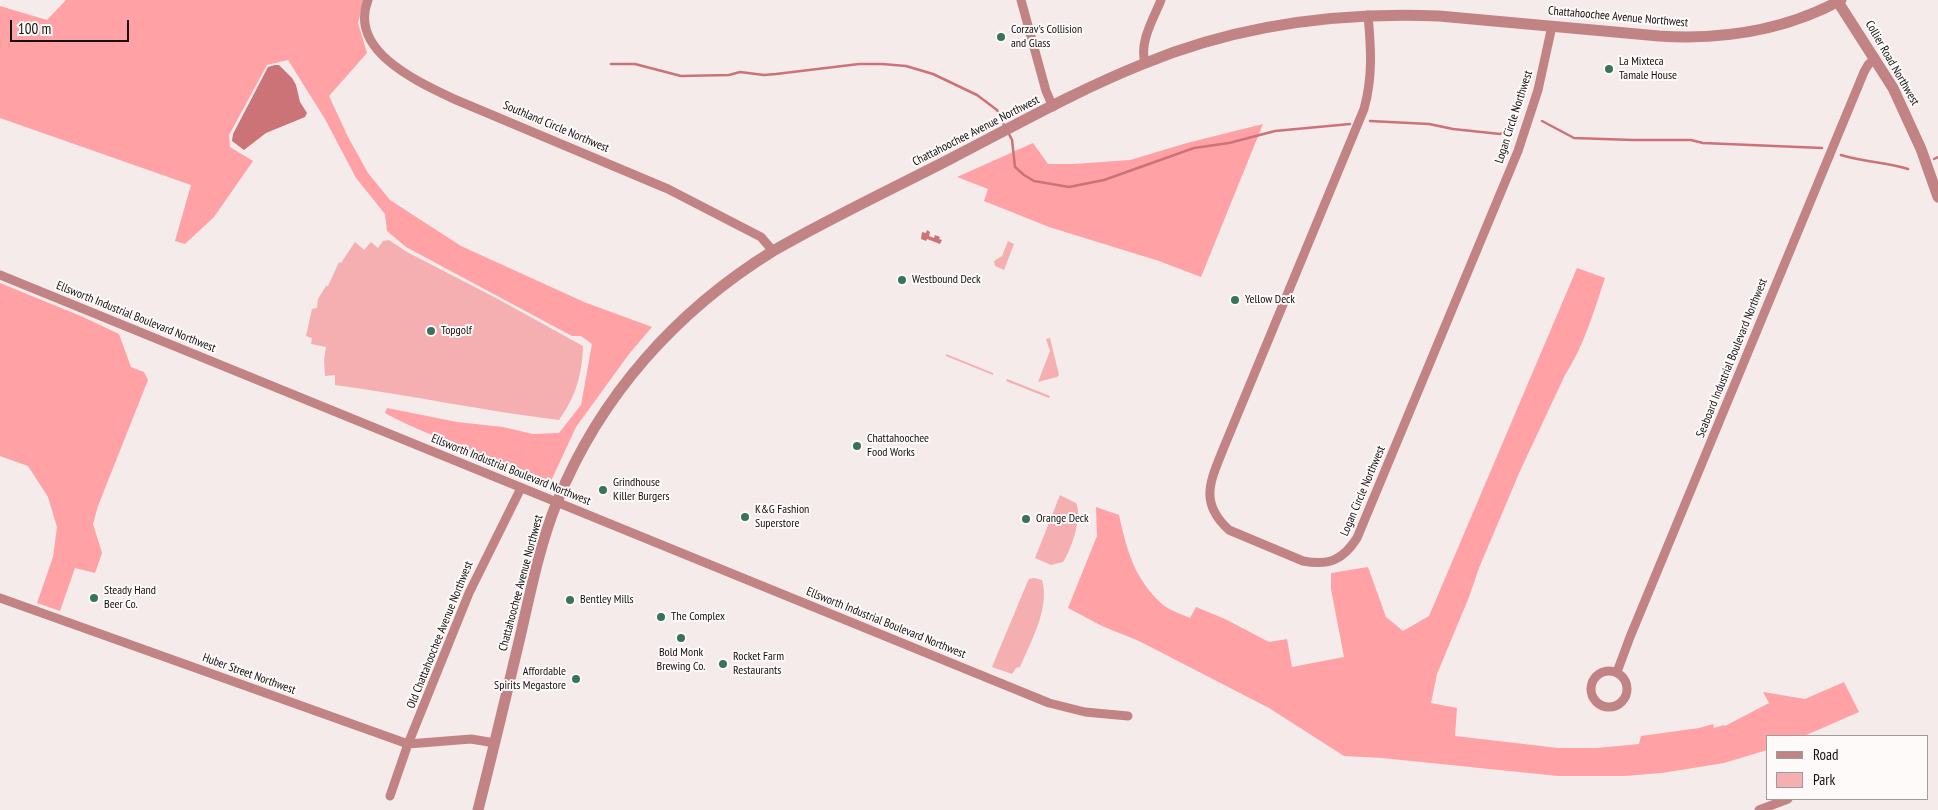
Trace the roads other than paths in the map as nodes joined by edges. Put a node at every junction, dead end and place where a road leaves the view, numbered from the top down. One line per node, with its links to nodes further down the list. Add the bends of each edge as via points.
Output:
1 (368, 0): 11 (street, Southland Circle Northwest, via 364,19 370,39 403,73 454,99 668,189 761,237)
2 (1021, 0): 9 (street)
3 (1161, 0): 8 (street, via 1144,44 1142,54)
4 (1839, 1): 6 (street, Chattahoochee Avenue Northwest, via 1781,24 1722,36 1667,37); 7 (street, Collier Road Northwest)
5 (1368, 15): 6 (street, Chattahoochee Avenue Northwest, via 1439,16); 6 (street, Logan Circle Northwest, via 1372,69 1364,109 1209,488 1213,512 1229,530 1316,564 1341,557 1357,538 1518,151 1538,90); 8 (street, Chattahoochee Avenue Northwest, via 1310,20 1254,30)
6 (1552, 26)
7 (1875, 58): 10 (street, Collier Road Northwest, via 1908,119); 16 (street, Seaboard Industrial Boulevard Northwest, via 1860,80)
8 (1145, 63): 9 (street, Chattahoochee Avenue Northwest)
9 (1053, 107): 11 (street, Chattahoochee Avenue Northwest)
10 (1938, 197)
11 (773, 251): 14 (street, Chattahoochee Avenue Northwest, via 703,301 642,362 596,425)
12 (0, 276): 13 (street, Ellsworth Industrial Boulevard Northwest)
13 (520, 488): 14 (street, Ellsworth Industrial Boulevard Northwest); 19 (street, Old Chattahoochee Avenue Northwest, via 469,593)
14 (557, 502): 17 (street, Ellsworth Industrial Boulevard Northwest, via 1049,703 1085,712); 18 (street, Chattahoochee Avenue Northwest, via 538,561)
15 (0, 598): 19 (street, Huber Street Northwest)
16 (1617, 672): 16 (street, via 1604,671 1594,678 1591,690 1601,705 1613,707 1626,696 1628,684)
17 (1128, 716)
18 (494, 742): 19 (street, Huber Street Northwest, via 472,739); 22 (street, Chattahoochee Avenue Northwest)
19 (408, 744): 20 (street, Old Chattahoochee Avenue Northwest)
20 (390, 796)
21 (1785, 800): 23 (street)
22 (478, 810)
23 (1759, 810)

